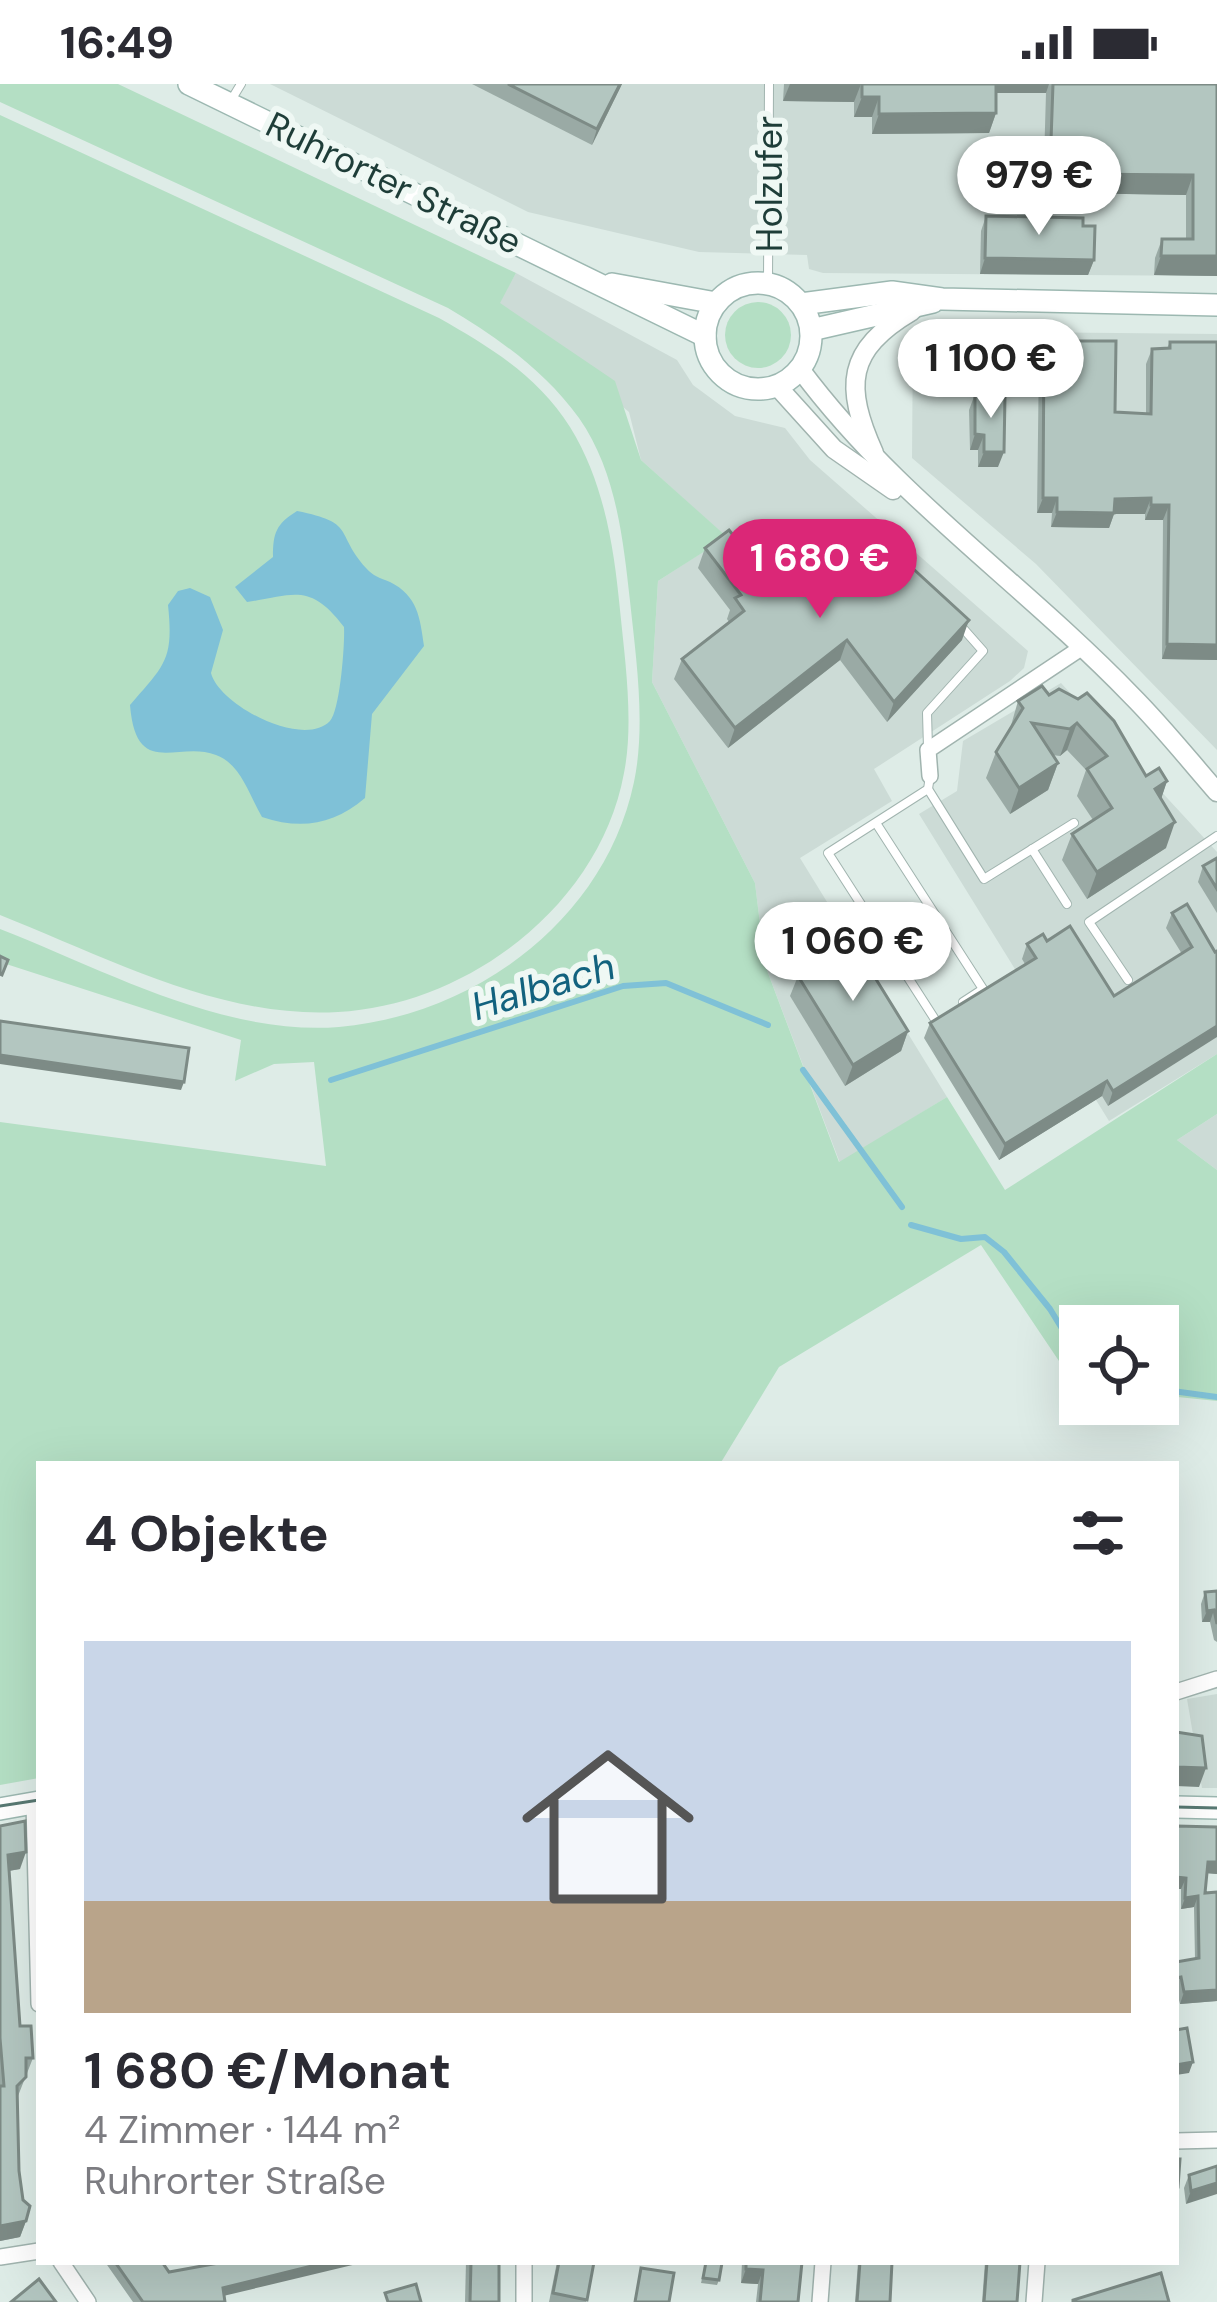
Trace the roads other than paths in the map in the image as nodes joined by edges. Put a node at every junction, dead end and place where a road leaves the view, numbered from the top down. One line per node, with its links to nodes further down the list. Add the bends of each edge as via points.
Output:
1 (189, 84): 3 (main road, Ruhrorter Straße)
2 (769, 84): 5 (lane, Holzufer)
3 (235, 94): 4 (main road, Ruhrorter Straße)
4 (599, 282): 7 (main road, Ruhrorter Straße); 12 (main road, Ruhrorter Straße)
5 (768, 284): 7 (main road, via 739,286); 8 (main road)
6 (942, 299): 8 (main road, via 892,292); 9 (main road); 10 (main road)
7 (716, 304): 12 (main road)
8 (801, 304): 11 (main road)
9 (1217, 305)
10 (917, 308): 11 (main road); 15 (street, via 874,338 857,368 856,414)
11 (812, 330): 13 (main road)
12 (705, 336): 14 (main road, Ruhrorter Straße, via 728,380)
13 (800, 369): 14 (main road); 15 (street)
14 (777, 386): 16 (street, via 834,449)
15 (878, 462): 16 (street)
16 (927, 513): 20 (street)
17 (888, 549): 18 (lane, via 865,533)
18 (839, 557)
19 (956, 620): 21 (lane, via 982,651 927,712)
20 (1081, 648): 21 (street); 23 (street)
21 (928, 750): 22 (street)
22 (929, 782): 24 (lane); 27 (lane, via 984,879)
23 (1217, 792)
24 (876, 824): 24 (lane, via 983,989 933,1023 828,854)
25 (1074, 824): 27 (lane)
26 (1217, 836): 29 (lane, via 1089,922)
27 (1032, 849): 28 (lane)
28 (1067, 904)
29 (1129, 980)
30 (1217, 1679): 31 (street)
31 (1179, 1691)
32 (36, 1802): 35 (main road)
33 (1179, 1807): 34 (main road)
34 (1217, 1808)
35 (0, 1809)
36 (1179, 2140): 37 (street)
37 (1217, 2140)
38 (36, 2251): 39 (street)
39 (0, 2257)
40 (69, 2265): 44 (street)
41 (524, 2265): 45 (street)
42 (823, 2265): 46 (street)
43 (1037, 2265): 47 (street)
44 (88, 2302)
45 (524, 2302)
46 (820, 2302)
47 (1034, 2302)

